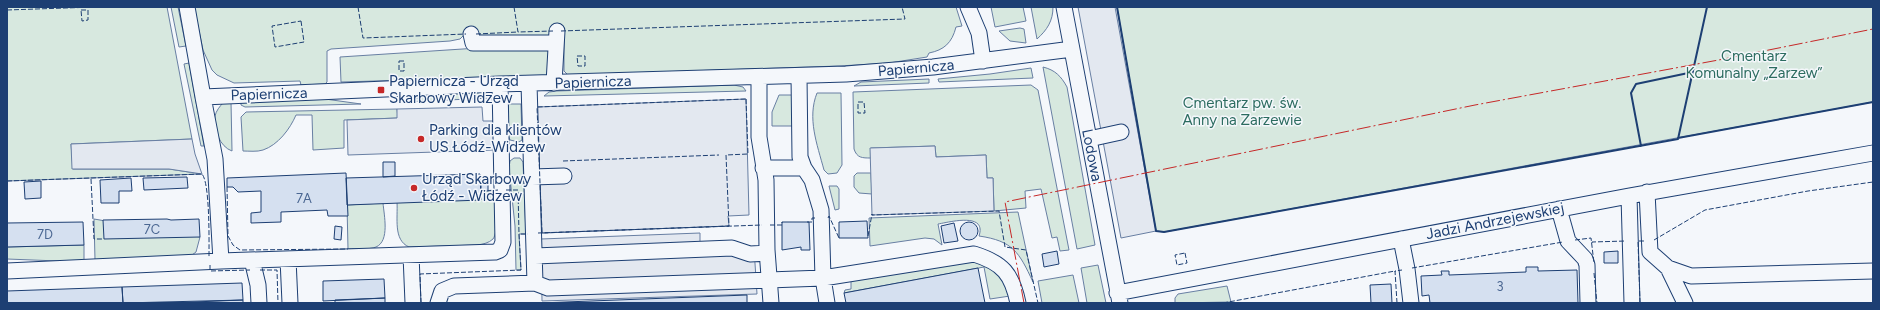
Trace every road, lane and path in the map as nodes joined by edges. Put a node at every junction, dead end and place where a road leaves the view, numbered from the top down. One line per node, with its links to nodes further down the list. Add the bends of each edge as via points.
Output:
1 (187, 7): 14 (street)
2 (968, 7): 5 (street)
3 (982, 7): 5 (street)
4 (1064, 7): 7 (street, Lodowa)
5 (979, 32): 8 (street)
6 (471, 34): 11 (street, via 472,43 557,37)
7 (1072, 48): 8 (street, Papiernicza); 16 (street, Lodowa)
8 (983, 61): 9 (street, Papiernicza)
9 (799, 76): 10 (street, Papiernicza); 19 (street, via 799,148)
10 (759, 77): 11 (street, Papiernicza); 18 (street, via 759,137)
11 (554, 83): 13 (street, Papiernicza)
12 (500, 84): 13 (street, Papiernicza); 14 (street, Papiernicza); 27 (street, via 502,247 495,252)
13 (529, 84): 21 (street)
14 (203, 96): 31 (street, via 215,159)
15 (1120, 132): 16 (street)
16 (1089, 139): 38 (street, Lodowa)
17 (1873, 153): 22 (street, Jadzi Andrzejewskiej)
18 (763, 168): 19 (street); 26 (street, via 766,180)
19 (804, 168): 35 (street, via 812,180 821,210)
20 (564, 176): 21 (street)
21 (532, 177): 28 (street)
22 (1647, 192): 23 (street, Jadzi Andrzejewskiej); 32 (street, via 1650,252)
23 (1628, 196): 24 (street, Jadzi Andrzejewskiej); 48 (street)
24 (1559, 209): 25 (street, Jadzi Andrzejewskiej); 47 (street, via 1568,241 1585,259 1587,265)
25 (1401, 239): 38 (street, Jadzi Andrzejewskiej); 46 (street)
26 (767, 253): 28 (street, via 750,254 732,248); 36 (street)
27 (411, 255): 29 (street); 41 (street)
28 (535, 256): 37 (street)
29 (288, 259): 30 (street); 40 (street)
30 (252, 260): 31 (street); 39 (street)
31 (220, 261): 33 (street)
32 (1668, 268): 34 (street, via 1691,276); 49 (street)
33 (7, 271)
34 (1873, 271)
35 (823, 278): 36 (street); 44 (street); 45 (street, via 974,254 988,258 1001,266 1012,280)
36 (769, 279): 37 (street, via 548,288); 43 (street)
37 (535, 283): 42 (street, via 454,286 442,291)
38 (1119, 298)
39 (259, 303)
40 (290, 303)
41 (413, 303)
42 (438, 303)
43 (771, 303)
44 (827, 303)
45 (1018, 303)
46 (1411, 303)
47 (1588, 303)
48 (1632, 303)
49 (1685, 303)

